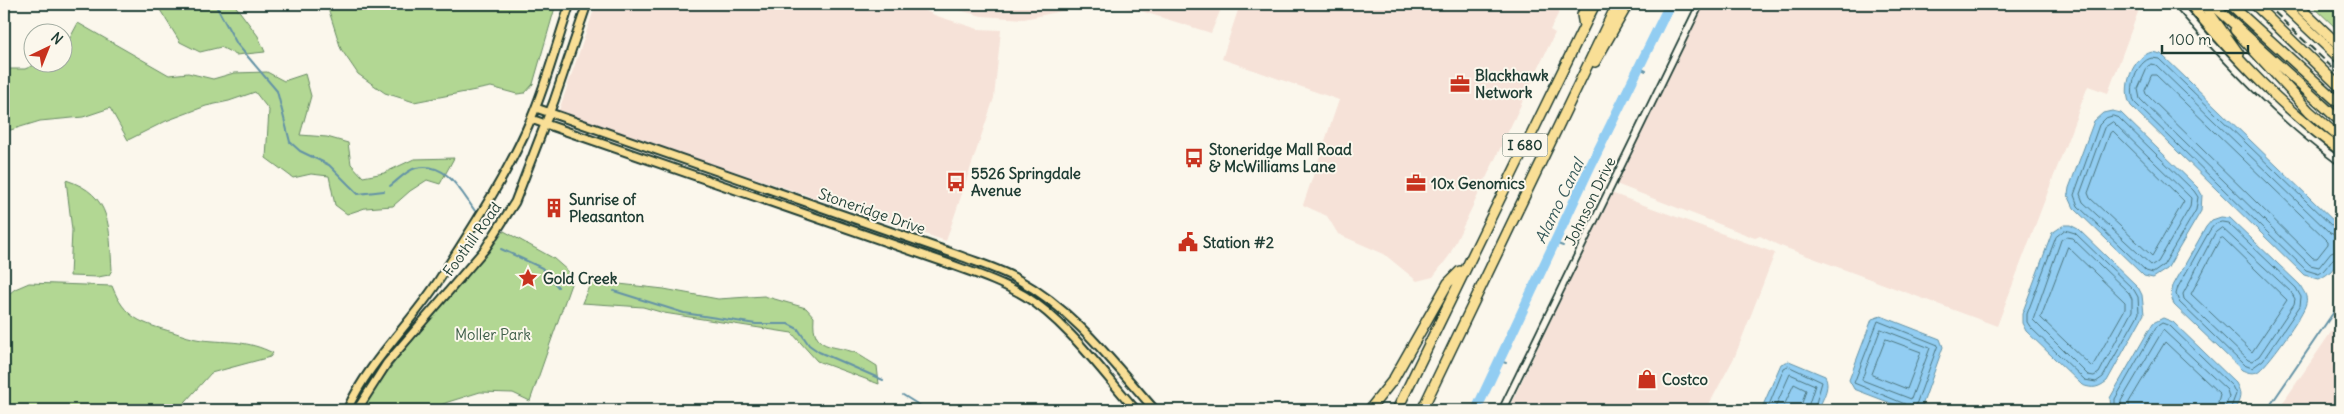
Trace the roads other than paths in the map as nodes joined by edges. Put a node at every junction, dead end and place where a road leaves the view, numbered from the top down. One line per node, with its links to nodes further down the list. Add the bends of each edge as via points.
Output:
1 (570, 4): 24 (main road, Foothill Road)
2 (587, 4): 25 (main road, Foothill Road)
3 (1587, 4): 16 (highway, via 1582,15)
4 (1595, 4): 16 (highway, I 680)
5 (1617, 4): 21 (highway, I 680)
6 (1628, 4): 21 (highway, via 1593,66)
7 (1700, 4): 40 (street, Johnson Drive)
8 (2177, 4): 31 (street, via 2260,95)
9 (2190, 4): 20 (highway)
10 (2203, 4): 20 (highway)
11 (2212, 4): 17 (highway)
12 (2230, 4): 23 (highway)
13 (2254, 4): 22 (highway)
14 (2282, 4): 19 (highway)
15 (2296, 4): 18 (highway)
16 (1584, 26): 32 (highway, I 680)
17 (2252, 45): 27 (highway); 29 (highway, via 2309,111)
18 (2340, 46)
19 (2340, 59)
20 (2248, 66): 30 (highway, via 2290,109)
21 (1586, 70): 39 (highway, I 680)
22 (2340, 87)
23 (2340, 104)
24 (536, 108): 25 (main road, Stoneridge Drive); 26 (main road, Foothill Road)
25 (549, 113): 28 (main road, Foothill Road); 36 (main road, Stoneridge Drive, via 1012,276 1072,320)
26 (531, 119): 28 (main road, Stoneridge Drive); 33 (main road, Foothill Road, via 508,169 472,228 422,305 373,363)
27 (2340, 121)
28 (545, 124): 34 (main road, Foothill Road, via 515,202 504,221 485,249 387,363); 35 (main road, Stoneridge Drive, via 1008,287 1036,303 1064,328)
29 (2340, 138)
30 (2340, 150)
31 (2340, 162)
32 (1467, 263): 37 (highway, via 1448,283 1393,380); 38 (highway, I 680)
33 (347, 410)
34 (357, 410)
35 (1136, 410)
36 (1154, 410)
37 (1369, 410)
38 (1396, 410)
39 (1422, 410)
40 (1502, 410)

